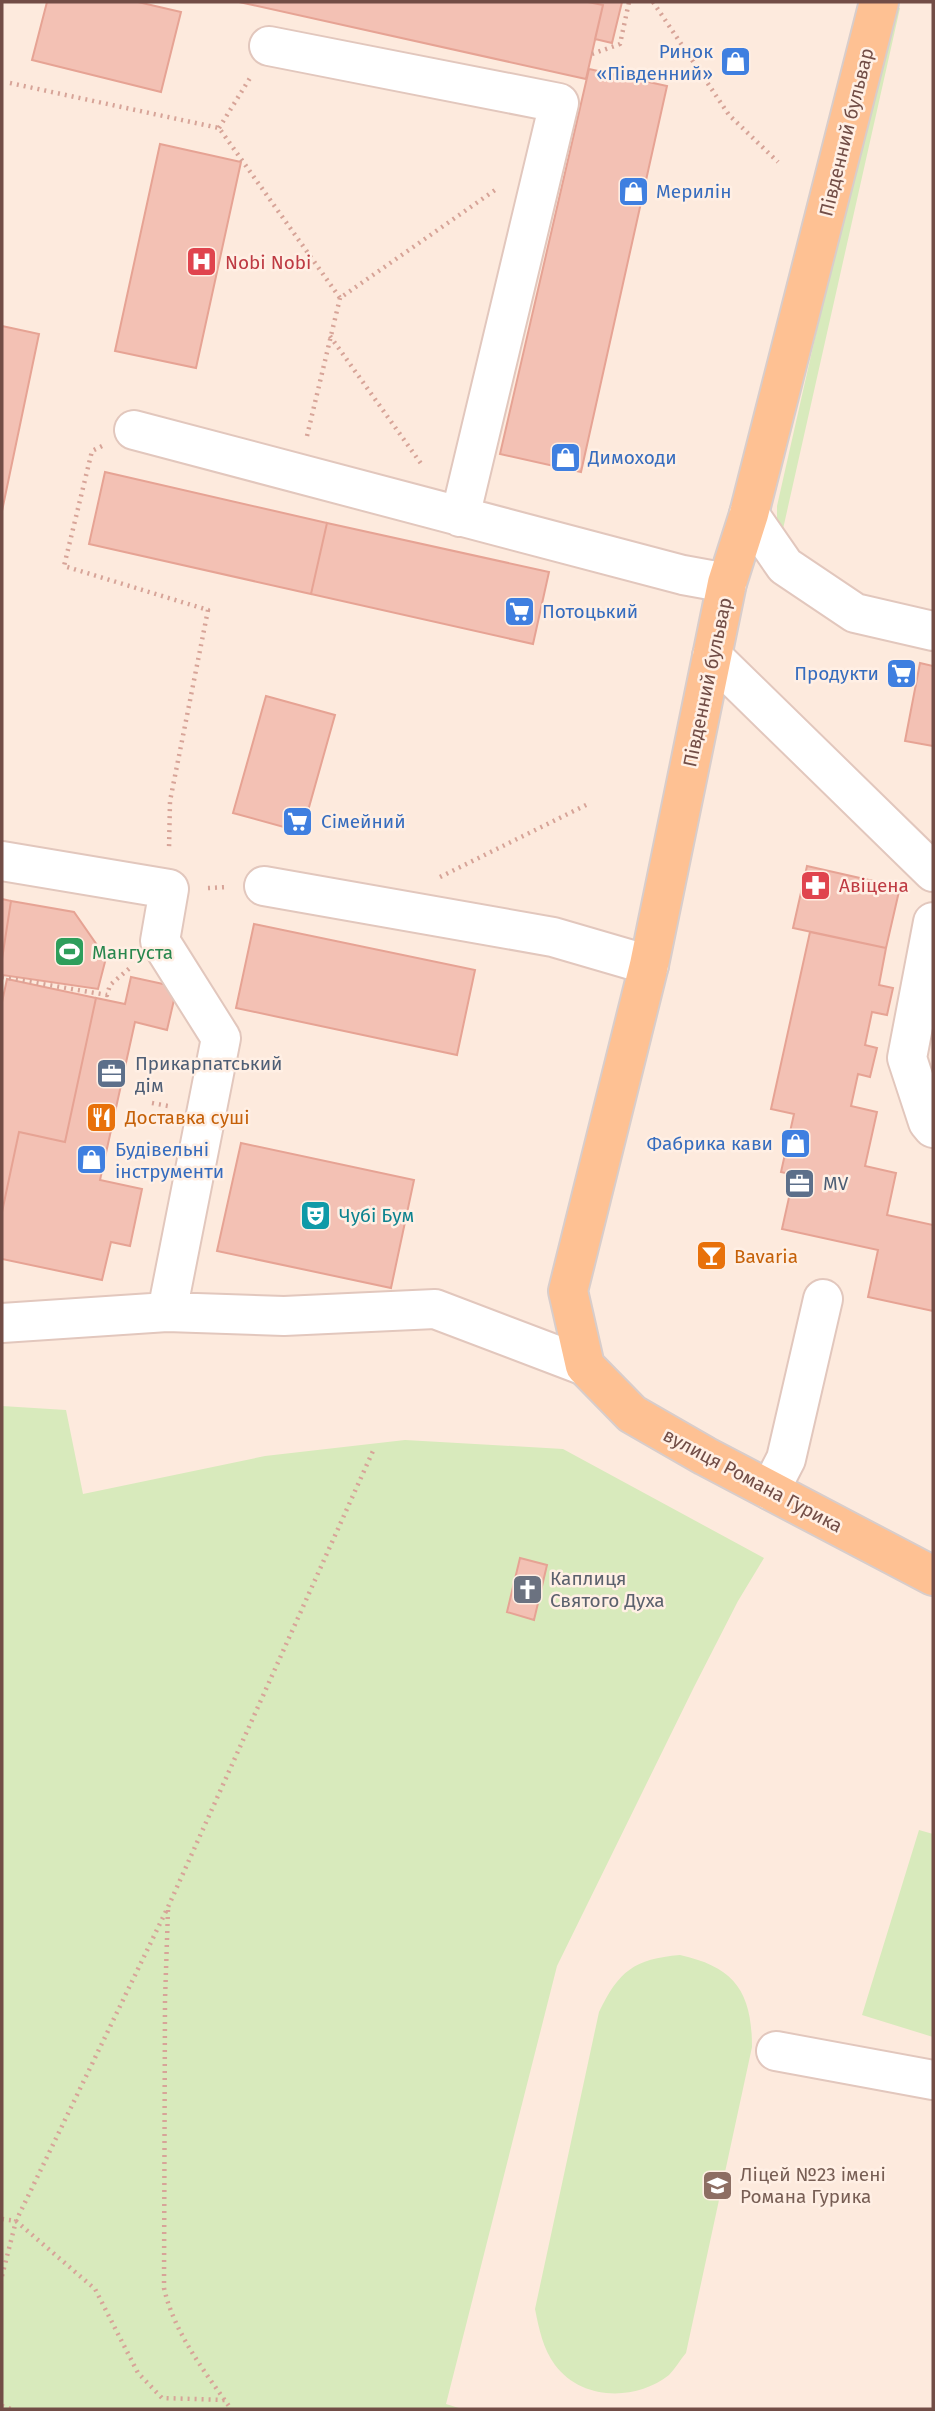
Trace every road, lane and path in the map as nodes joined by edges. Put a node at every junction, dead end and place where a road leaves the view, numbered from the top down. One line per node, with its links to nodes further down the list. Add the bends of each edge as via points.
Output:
1 (629, 2): 5 (path, via 620,44)
2 (653, 2): 9 (path, via 729,115)
3 (879, 2): 14 (main road, Південний бульвар)
4 (269, 46): 7 (path); 8 (lane, via 559,103)
5 (592, 54)
6 (10, 83): 7 (path)
7 (219, 128): 10 (path)
8 (547, 154): 10 (path); 15 (lane)
9 (778, 162)
10 (340, 298): 11 (path)
11 (330, 336): 13 (path); 15 (path)
12 (134, 430): 13 (lane); 23 (path, via 92,452 64,566 208,610 170,801)
13 (298, 474): 15 (lane)
14 (749, 514): 16 (main road, Південний бульвар); 17 (lane, via 785,566 855,613)
15 (460, 517): 16 (lane)
16 (727, 583): 18 (main road, Південний бульвар)
17 (933, 631)
18 (712, 656): 21 (lane); 26 (main road, Південний бульвар)
19 (588, 804): 24 (path)
20 (2, 861): 23 (lane)
21 (933, 872)
22 (264, 886): 23 (path); 24 (lane)
23 (169, 889): 31 (lane, via 160,941 221,1038)
24 (379, 906): 26 (lane, via 553,937)
25 (933, 922): 29 (lane, via 907,1058)
26 (649, 965): 33 (main road, Південний бульвар, via 568,1291)
27 (2, 976): 28 (path, via 107,995)
28 (110, 985)
29 (933, 1128)
30 (823, 1299): 35 (lane, via 786,1458)
31 (167, 1312): 32 (lane); 33 (lane, via 284,1316 435,1309)
32 (2, 1323)
33 (585, 1366): 35 (main road, вулиця Романа Гурика, via 632,1414)
34 (373, 1451): 37 (path)
35 (770, 1490): 36 (main road, вулиця Романа Гурика)
36 (933, 1576)
37 (168, 1907): 41 (path); 43 (path, via 164,2288 184,2338)
38 (776, 2051): 39 (lane)
39 (933, 2080)
40 (2, 2219): 41 (path)
41 (16, 2221): 42 (path); 43 (path, via 95,2289 138,2373 162,2398)
42 (2, 2276)
43 (225, 2400): 46 (path)
44 (2, 2406): 45 (path)
45 (11, 2409)
46 (231, 2409)

